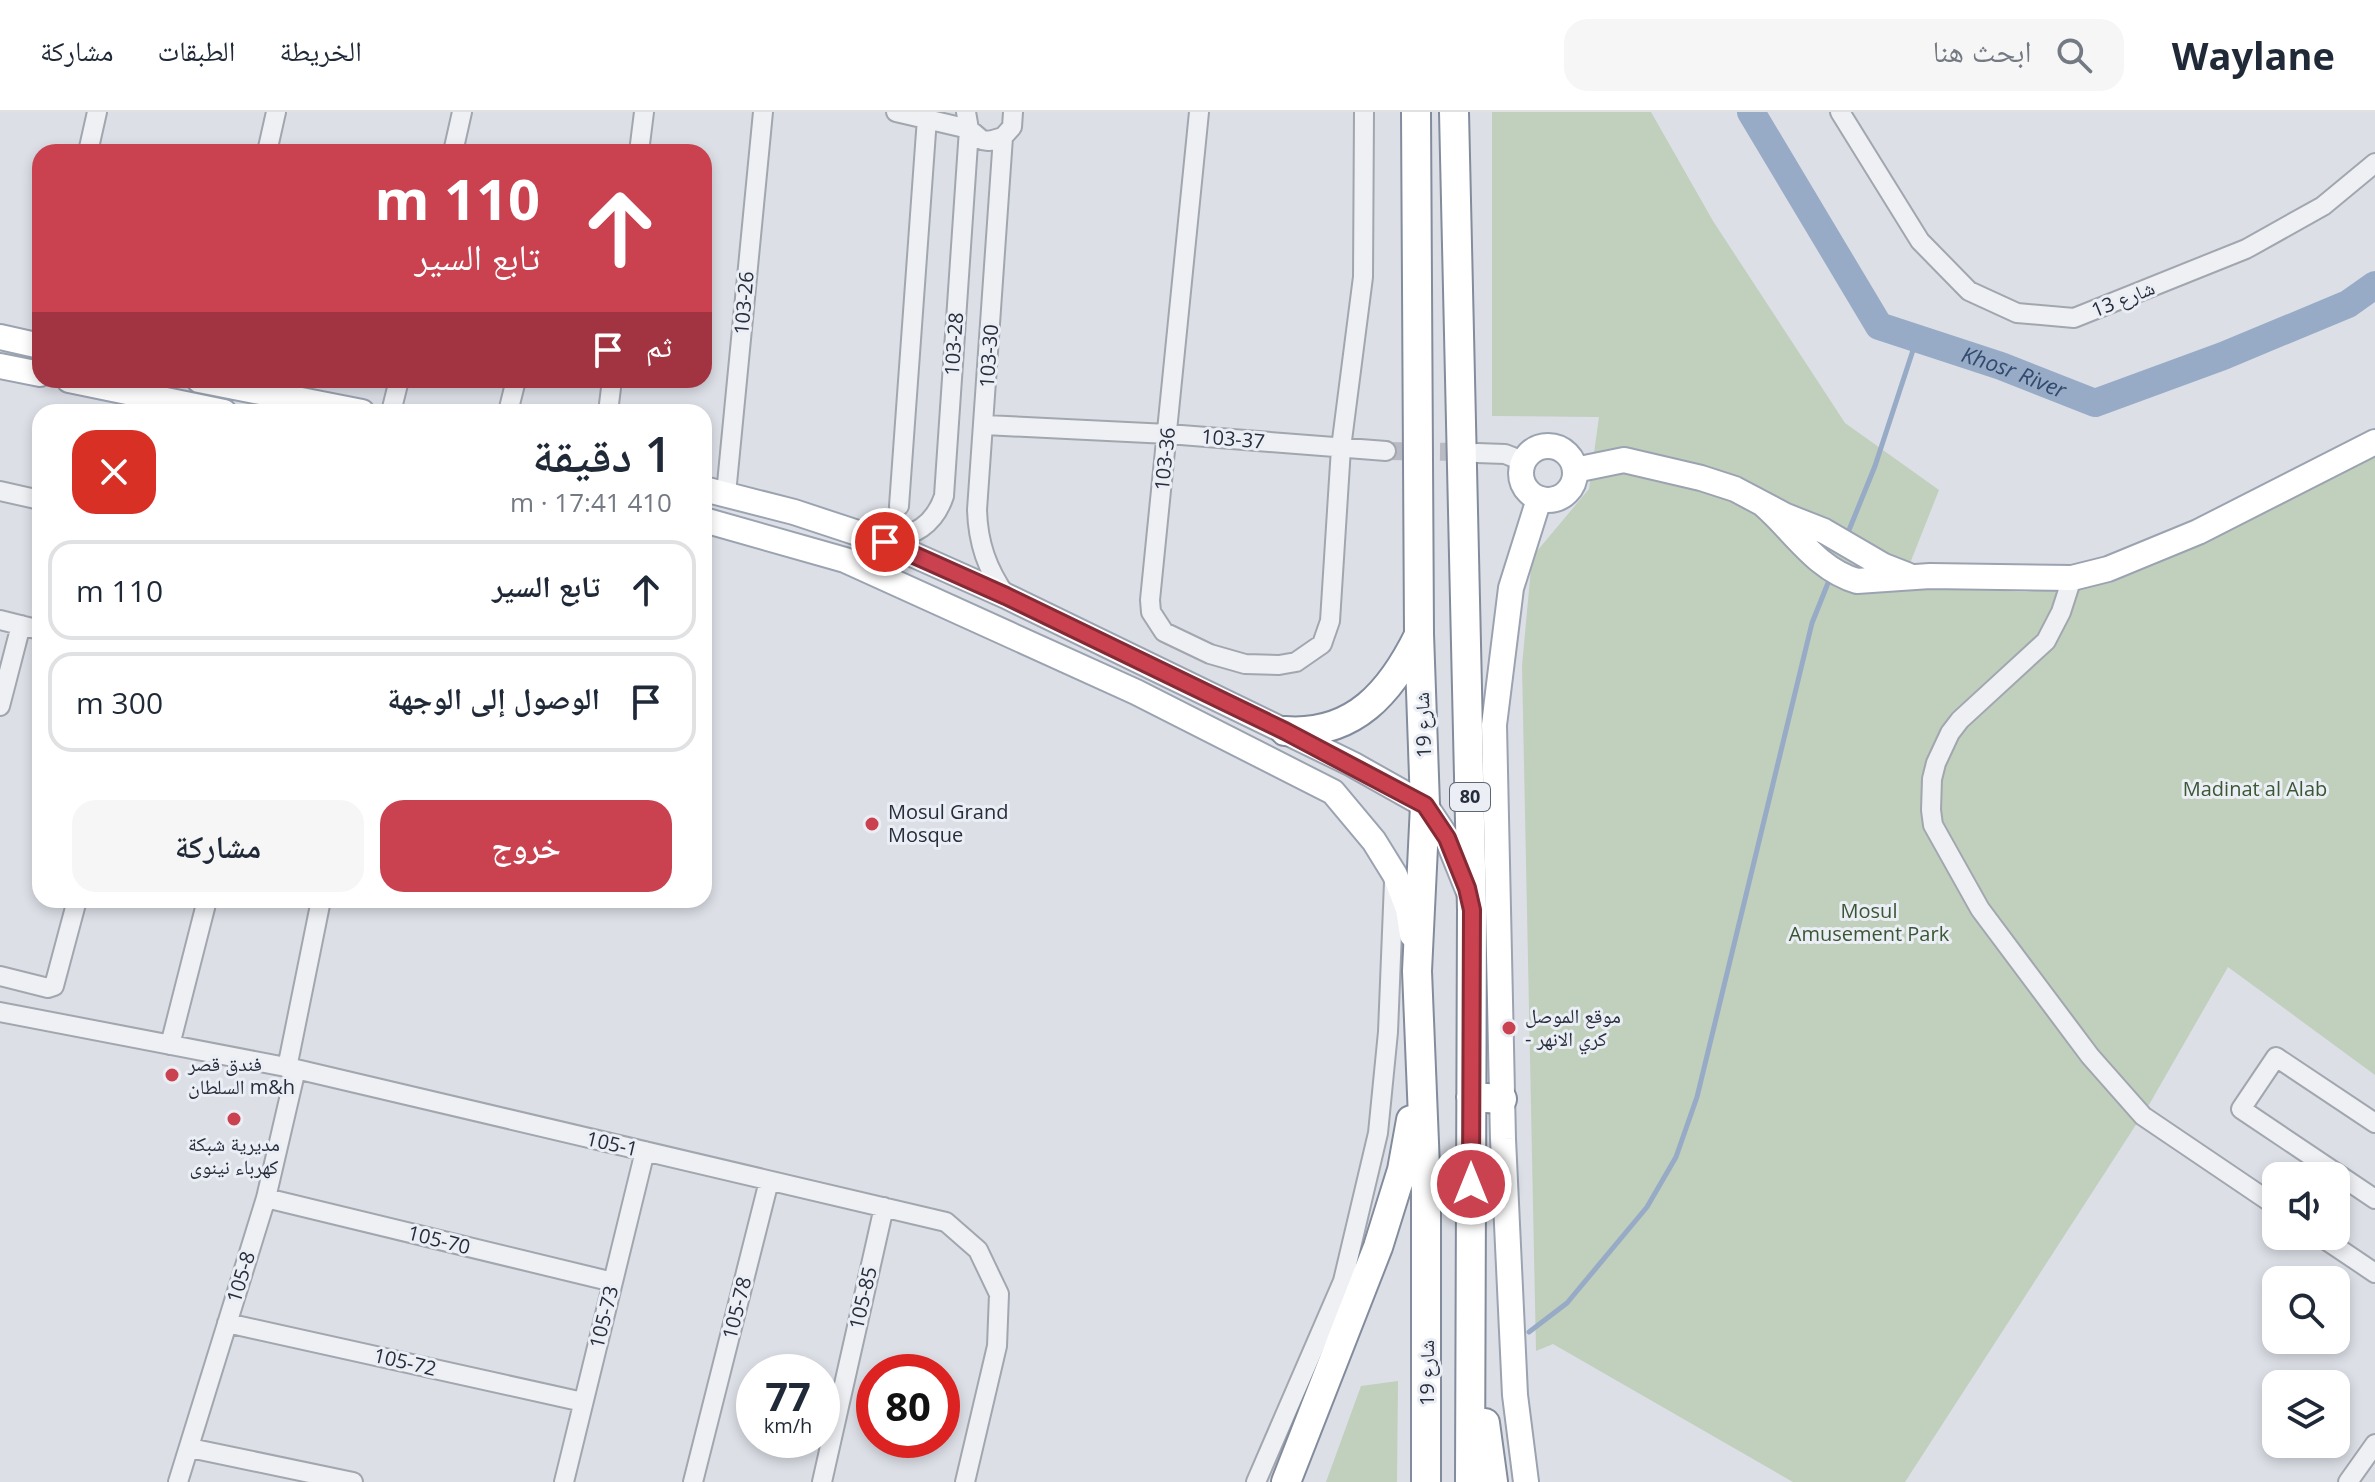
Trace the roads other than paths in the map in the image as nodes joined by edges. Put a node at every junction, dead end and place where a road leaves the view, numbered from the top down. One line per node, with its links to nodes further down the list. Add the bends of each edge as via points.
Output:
1 (97, 112): 16 (street)
2 (276, 112): 17 (street)
3 (462, 112): 18 (street)
4 (644, 112): 19 (street)
5 (763, 112): 38 (street, 103-26)
6 (896, 112): 13 (street)
7 (1013, 112): 15 (street, 103-30, via 1012,127)
8 (1199, 112): 30 (street, 103-36)
9 (1364, 112): 32 (street, via 1363,277)
10 (1416, 112): 51 (highway, شارع 19 / 80)
11 (1454, 112): 61 (highway, 80)
12 (1847, 116): 20 (street, شارع 13, via 1920,241 1969,291 2017,313 2045,316 2074,318 2246,249 2323,206)
13 (927, 118): 14 (street); 42 (street)
14 (968, 121): 15 (street, via 982,140); 44 (street, 103-28, via 944,496 936,515 921,530)
15 (1003, 137): 29 (street, 103-30)
16 (90, 144)
17 (269, 144)
18 (455, 144)
19 (640, 144)
20 (2375, 163)
21 (0, 337): 22 (main road)
22 (32, 343)
23 (0, 366): 24 (main road)
24 (32, 372)
25 (106, 388): 27 (main road)
26 (245, 388): 28 (main road)
27 (181, 404)
28 (323, 404)
29 (985, 425): 30 (street, 103-37); 47 (street, 103-30, via 979,537)
30 (1168, 434): 32 (street, 103-37); 32 (street, 103-36, via 1150,600 1157,623 1174,639 1245,664 1296,662 1322,644 1330,621)
31 (2375, 442): 46 (main road, via 2198,532 2140,558)
32 (1341, 448): 33 (street, 103-37)
33 (1386, 451)
34 (1477, 453): 35 (street)
35 (1523, 461): 36 (main road, via 1536,448 1554,446 1569,456); 40 (main road, via 1521,479)
36 (1575, 470): 40 (main road, via 1564,495); 41 (main road, via 1624,460 1735,489)
37 (0, 491): 39 (street)
38 (715, 492): 44 (main road)
39 (32, 498)
40 (1539, 499): 69 (main road, via 1511,588 1494,725)
41 (1764, 505): 45 (main road, via 1899,573); 45 (main road, via 1811,554 1847,578 1869,582)
42 (899, 506)
43 (712, 522): 55 (main road, via 845,560 1136,692)
44 (885, 542): 47 (main road)
45 (1918, 577): 46 (main road)
46 (2072, 578): 73 (street, via 2046,641 1950,733 1932,779 1933,825 1980,909 2114,1086 2143,1116)
47 (1006, 596): 53 (main road)
48 (0, 620): 49 (street)
49 (21, 625): 50 (street); 52 (street)
50 (32, 628)
51 (1419, 634): 53 (highway, via 1397,676 1366,708 1327,729); 56 (highway, شارع 19 / 80)
52 (0, 706)
53 (1285, 731): 54 (main road)
54 (1352, 764): 55 (main road); 56 (main road)
55 (1333, 792): 57 (main road)
56 (1425, 805): 61 (main road, via 1447,838); 62 (highway, شارع 19 / 80)
57 (1395, 875): 62 (main road, via 1408,909); 91 (street, via 1378,1133 1343,1281)
58 (75, 908): 63 (street, via 54,986)
59 (205, 908): 66 (street)
60 (320, 908): 67 (street, 105-8)
61 (1472, 910): 68 (highway, 80)
62 (1417, 971): 65 (highway, شارع 19 / 80)
63 (0, 977)
64 (0, 1012): 66 (street, 105-1)
65 (1418, 1039): 92 (highway, via 1402,1170 1378,1247); 93 (highway, شارع 19 / 80, via 1426,1192)
66 (170, 1045): 67 (street, 105-1)
67 (292, 1069): 71 (street, 105-1); 74 (street, 105-8)
68 (1471, 1097): 69 (highway); 80 (highway, 80)
69 (1502, 1099): 96 (main road, via 1515,1395)
70 (2375, 1123): 75 (street, via 2276,1057 2241,1109)
71 (645, 1151): 72 (street, 105-1); 79 (street, 105-73)
72 (769, 1181): 76 (street, 105-1); 88 (street, 105-78)
73 (2262, 1197)
74 (266, 1198): 79 (street, 105-70); 81 (street, 105-8)
75 (2375, 1199)
76 (884, 1207): 89 (street, 105-85); 90 (street, 105-1, via 946,1222 978,1250 999,1294 997,1346)
77 (2341, 1250): 78 (street)
78 (2375, 1273)
79 (613, 1282): 82 (street, 105-73)
80 (1471, 1300): 94 (highway, 80); 95 (highway)
81 (227, 1323): 82 (street, 105-72); 84 (street, 105-8)
82 (583, 1402): 87 (street, 105-73)
83 (2375, 1444): 97 (street)
84 (190, 1448): 85 (street); 86 (street, 105-8)
85 (343, 1481)
86 (178, 1482)
87 (564, 1482)
88 (693, 1482)
89 (822, 1482)
90 (965, 1482)
91 (1256, 1482)
92 (1286, 1482)
93 (1426, 1482)
94 (1470, 1482)
95 (1493, 1482)
96 (1526, 1482)
97 (2348, 1482)

